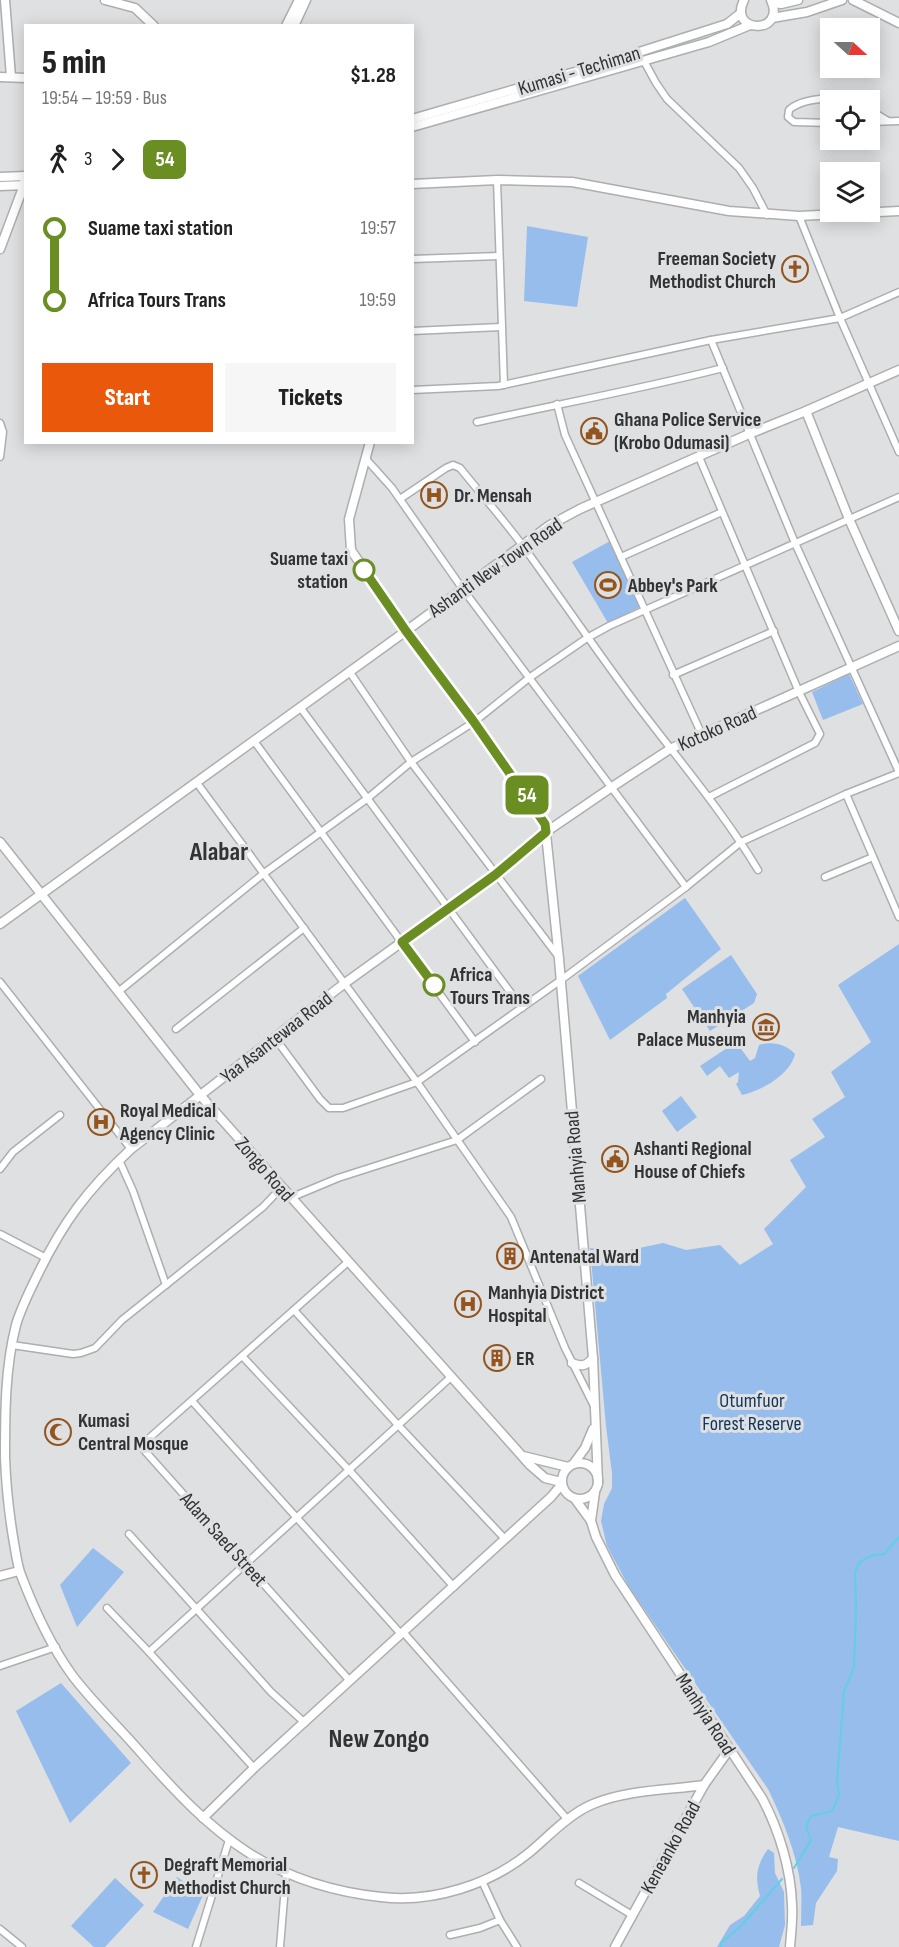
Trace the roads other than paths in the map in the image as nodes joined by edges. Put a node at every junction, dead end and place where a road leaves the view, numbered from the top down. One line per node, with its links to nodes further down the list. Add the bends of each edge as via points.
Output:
1 (5, 0): 20 (street)
2 (105, 0): 10 (street)
3 (299, 0): 15 (street)
4 (306, 0): 16 (street)
5 (743, 0): 11 (street)
6 (798, 0): 9 (street, via 781,4)
7 (842, 0): 12 (street)
8 (853, 0): 13 (street)
9 (772, 1): 12 (street)
10 (134, 4): 14 (street)
11 (741, 13): 17 (street); 24 (street, Kumasi - Techiman, via 727,24)
12 (772, 18): 17 (street, via 762,26)
13 (899, 23)
14 (152, 24)
15 (287, 24)
16 (295, 24)
17 (750, 25): 18 (street, via 710,42)
18 (644, 61): 29 (street); 38 (street, via 667,99 739,168)
19 (0, 77): 20 (street)
20 (11, 77): 21 (street)
21 (24, 78)
22 (820, 100): 28 (street, via 796,106 789,110 788,117 794,122)
23 (880, 117): 27 (street)
24 (414, 118)
25 (899, 121): 27 (street)
26 (880, 122): 27 (street)
27 (888, 122)
28 (820, 123)
29 (414, 126)
30 (0, 177): 32 (street)
31 (497, 180): 35 (street); 38 (street, via 572,182); 41 (street)
32 (24, 181)
33 (24, 181): 36 (street)
34 (24, 184): 40 (street)
35 (414, 184)
36 (0, 186)
37 (899, 211): 39 (street)
38 (767, 215): 39 (street)
39 (799, 216): 44 (street)
40 (0, 249)
41 (499, 256): 42 (street); 45 (street)
42 (414, 259)
43 (899, 292): 44 (street)
44 (840, 318): 47 (street); 50 (street)
45 (501, 327): 46 (street); 51 (street)
46 (414, 332)
47 (711, 340): 48 (street); 51 (street)
48 (723, 368): 53 (street); 57 (street)
49 (899, 370): 50 (street, Ashanti New Town Road)
50 (869, 384): 54 (street, Ashanti New Town Road); 58 (street)
51 (504, 385): 52 (street)
52 (414, 390)
53 (557, 404): 55 (street); 66 (street, via 561,426)
54 (806, 411): 57 (street, Ashanti New Town Road); 68 (street)
55 (477, 422)
56 (0, 423): 61 (street)
57 (749, 434): 62 (street, Ashanti New Town Road); 69 (street)
58 (896, 436): 60 (street)
59 (370, 444): 63 (street, Manhyia Road)
60 (899, 452)
61 (0, 457)
62 (699, 457): 66 (street, Ashanti New Town Road); 67 (street)
63 (366, 459): 65 (street); 75 (street, Manhyia Road, via 349,519 349,542)
64 (899, 497): 68 (street)
65 (400, 499): 70 (street, via 446,468 458,466); 73 (street)
66 (596, 502): 70 (street, Ashanti New Town Road, via 550,525); 71 (street)
67 (722, 512): 71 (street); 72 (street)
68 (849, 519): 69 (street); 77 (street)
69 (795, 543): 72 (street); 80 (street)
70 (522, 546): 73 (street, Ashanti New Town Road); 78 (street)
71 (621, 557): 74 (street)
72 (746, 565): 74 (street); 76 (street)
73 (462, 588): 75 (street, Ashanti New Town Road); 83 (street)
74 (644, 611): 78 (street); 82 (street)
75 (406, 631): 81 (street, Ashanti New Town Road); 86 (street, Manhyia Road)
76 (774, 631): 82 (street); 84 (street)
77 (899, 631)
78 (587, 638): 83 (street); 89 (street)
79 (899, 646): 80 (street, Kotoko Road)
80 (852, 668): 84 (street, Kotoko Road); 91 (street)
81 (349, 671): 85 (street, Ashanti New Town Road); 90 (street)
82 (673, 675): 87 (street)
83 (529, 678): 86 (street); 93 (street)
84 (799, 692): 87 (street, Kotoko Road); 95 (street, via 820,734 815,743)
85 (300, 707): 88 (street, Ashanti New Town Road); 96 (street)
86 (474, 722): 90 (street); 98 (street, Manhyia Road, via 542,816)
87 (702, 735): 89 (street, Kotoko Road)
88 (254, 741): 92 (street, Ashanti New Town Road); 97 (street)
89 (670, 749): 93 (street, Kotoko Road); 95 (street)
90 (411, 762): 96 (street); 104 (street)
91 (899, 772): 94 (street)
92 (197, 783): 103 (street); 107 (street, Ashanti New Town Road)
93 (612, 787): 98 (street, Kotoko Road); 106 (street)
94 (846, 794): 100 (street); 101 (street)
95 (709, 797): 100 (street)
96 (368, 798): 97 (street); 108 (street)
97 (321, 832): 103 (street); 112 (street)
98 (546, 832): 104 (street, Yaa Asantewaa Road); 113 (street, Manhyia Road)
99 (0, 842): 107 (street, Zongo Road)
100 (741, 842): 102 (street); 106 (street)
101 (873, 857): 105 (street); 109 (street)
102 (758, 870)
103 (264, 874): 111 (street); 117 (street)
104 (495, 875): 108 (street, Yaa Asantewaa Road); 113 (street)
105 (825, 877)
106 (686, 887): 114 (street)
107 (42, 893): 110 (street); 117 (street, Zongo Road)
108 (448, 908): 112 (street, Yaa Asantewaa Road); 118 (street)
109 (899, 917)
110 (0, 924)
111 (304, 928): 116 (street); 119 (street)
112 (402, 942): 116 (street, Yaa Asantewaa Road); 121 (street)
113 (559, 958): 114 (street, Manhyia Road)
114 (561, 980): 118 (street); 139 (street, Manhyia Road)
115 (0, 982): 127 (street)
116 (345, 983): 120 (street, Yaa Asantewaa Road); 123 (street)
117 (118, 992): 124 (street, Zongo Road)
118 (522, 1008): 121 (street)
119 (176, 1029)
120 (275, 1038): 123 (street, via 329,1108 343,1108); 124 (street, Yaa Asantewaa Road)
121 (475, 1042): 123 (street)
122 (541, 1079): 126 (street)
123 (417, 1082): 126 (street)
124 (200, 1095): 127 (street, Yaa Asantewaa Road); 130 (street, Zongo Road)
125 (60, 1115): 129 (street, via 13,1152)
126 (457, 1140): 131 (street); 140 (street, via 510,1217)
127 (131, 1149): 128 (street, Yaa Asantewaa Road)
128 (119, 1160): 133 (street, Yaa Asantewaa Road, via 82,1200); 135 (street)
129 (0, 1169)
130 (280, 1188): 131 (street, Zongo Road); 135 (street, via 263,1207)
131 (290, 1197): 134 (street, Zongo Road)
132 (0, 1234): 133 (street)
133 (46, 1258): 137 (street, Yaa Asantewaa Road, via 21,1310)
134 (348, 1262): 136 (street); 141 (street, Zongo Road)
135 (166, 1285): 137 (street, via 88,1351 73,1354)
136 (294, 1310): 138 (street); 145 (street)
137 (12, 1345): 159 (street, Yaa Asantewaa Road, via 5,1408 6,1475)
138 (242, 1356): 142 (street); 148 (street)
139 (593, 1358): 140 (street, via 588,1365); 143 (street, Manhyia Road)
140 (572, 1363): 143 (street)
141 (451, 1377): 145 (street); 146 (street, Zongo Road)
142 (192, 1401): 154 (street); 158 (street, Adam Saed Street, via 147,1440 144,1450)
143 (594, 1406): 144 (street, Manhyia Road)
144 (595, 1420): 147 (street, via 590,1440); 149 (street, Manhyia Road)
145 (398, 1425): 148 (street); 157 (street)
146 (522, 1456): 147 (street); 150 (street, Zongo Road, via 545,1478)
147 (571, 1465): 149 (street, via 591,1466); 150 (street, via 562,1476)
148 (349, 1470): 154 (street); 161 (street)
149 (598, 1482): 151 (street, Manhyia Road)
150 (562, 1483): 152 (street); 153 (street)
151 (595, 1492): 153 (street, via 586,1499); 155 (street, Manhyia Road)
152 (551, 1497): 153 (street); 157 (street)
153 (571, 1497): 155 (street)
154 (296, 1519): 158 (street); 164 (street)
155 (591, 1521): 170 (street, Manhyia Road, via 615,1575)
156 (129, 1534): 163 (street)
157 (505, 1539): 161 (street)
158 (246, 1563): 163 (street); 168 (street, Adam Saed Street)
159 (19, 1571): 160 (street); 165 (street, Yaa Asantewaa Road)
160 (0, 1576)
161 (454, 1587): 164 (street)
162 (106, 1608): 166 (street)
163 (197, 1609): 166 (street); 169 (street, via 271,1692)
164 (402, 1633): 168 (street); 174 (street)
165 (56, 1647): 167 (street); 173 (street, Yaa Asantewaa Road, via 72,1675)
166 (149, 1652): 171 (street)
167 (0, 1666)
168 (350, 1681): 169 (street)
169 (305, 1723): 171 (street)
170 (729, 1750): 172 (street, Keneanko Road); 188 (street, Manhyia Road, via 775,1822 792,1904)
171 (254, 1768): 173 (street)
172 (704, 1785): 174 (street, Yaa Asantewaa Road, via 623,1796 592,1804); 179 (street, Keneanko Road)
173 (203, 1818): 175 (street, Yaa Asantewaa Road)
174 (568, 1820): 177 (street, Yaa Asantewaa Road, via 526,1856)
175 (229, 1840): 176 (street, Yaa Asantewaa Road); 185 (street)
176 (286, 1874): 177 (street, Yaa Asantewaa Road, via 340,1890 400,1898 456,1890); 186 (street)
177 (482, 1881): 180 (street)
178 (579, 1883): 179 (street)
179 (632, 1915): 187 (street, Keneanko Road)
180 (500, 1920): 182 (street); 183 (street)
181 (0, 1929): 184 (street)
182 (450, 1935)
183 (513, 1946)
184 (22, 1947)
185 (196, 1947)
186 (280, 1947)
187 (615, 1947)
188 (790, 1947)

